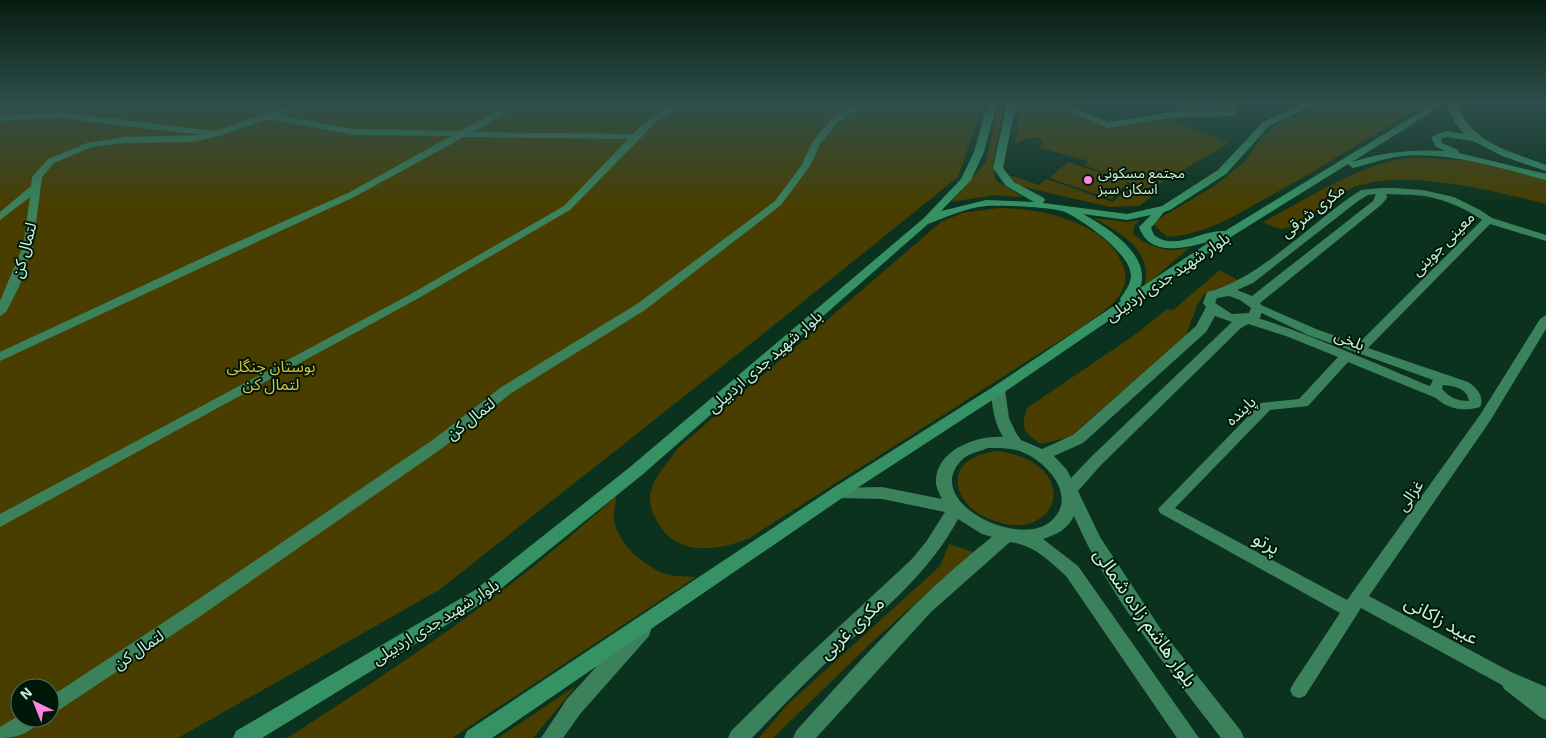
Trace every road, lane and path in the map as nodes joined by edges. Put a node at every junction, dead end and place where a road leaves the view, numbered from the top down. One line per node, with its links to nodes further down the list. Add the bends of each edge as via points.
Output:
1 (200, 137): 16 (street, لتمال کن, via 124,140 90,145 51,161 37,178)
2 (455, 137): 34 (street, via 351,195 230,248)
3 (635, 137): 48 (street, via 567,208 412,297)
4 (821, 137): 56 (street, لتمال کن, via 778,203 640,307 504,391 439,443)
5 (983, 137): 22 (main road, via 966,180)
6 (1004, 137): 18 (main road, via 998,168 1001,176 1016,189)
7 (1254, 137): 19 (main road, بلوار شهید جدی اردبیلی, via 1222,172)
8 (1386, 137): 15 (main road, بلوار شهید جدی اردبیلی)
9 (1437, 137): 12 (main road, via 1436,141 1448,150)
10 (1468, 137): 11 (main road)
11 (1478, 139): 13 (main road)
12 (1480, 160): 14 (main road); 15 (main road, via 1411,152 1386,154)
13 (1546, 168)
14 (1546, 177)
15 (1322, 178): 23 (main road, بلوار شهید جدی اردبیلی)
16 (37, 186): 20 (street, لتمال کن); 28 (street, لتمال کن, via 28,246)
17 (1381, 191): 21 (street, معینی جوینی, via 1421,192 1454,200); 25 (street, مکری شرقی, via 1365,192 1354,198 1249,280); 26 (street, via 1382,198 1377,203)
18 (1062, 208): 19 (main road, بلوار شهید جدی اردبیلی, via 1127,217); 22 (main road, بلوار شهید جدی اردبیلی, via 986,203 956,209); 31 (main road, via 1105,232 1127,253 1133,264 1136,285 1131,294)
19 (1166, 208): 23 (main road, via 1144,227 1155,241 1187,244)
20 (0, 217)
21 (1488, 220): 24 (street); 32 (street, معینی جوینی)
22 (924, 222): 60 (main road, بلوار شهید جدی اردبیلی, via 636,471 481,595)
23 (1230, 232): 31 (main road, بلوار شهید جدی اردبیلی)
24 (1546, 238)
25 (1222, 292): 26 (street, via 1242,296); 27 (street, via 1211,295 1209,303)
26 (1255, 305): 29 (street, via 1255,315); 32 (street, بلخی)
27 (1212, 308): 29 (street, via 1231,318); 43 (street, via 1201,329 1078,439)
28 (0, 312)
29 (1246, 319): 33 (street, بلخی); 44 (street, via 1236,325)
30 (1546, 319): 39 (street, غزالی)
31 (1103, 320): 37 (main road, بلوار شهید جدی اردبیلی)
32 (1360, 349): 35 (street, بلخی)
33 (1346, 356): 38 (street, بلخی); 47 (street, پاینده, via 1303,403 1266,406)
34 (0, 357)
35 (1448, 381): 36 (street, بلخی); 38 (street, via 1435,384)
36 (1464, 386): 39 (street); 40 (street, via 1476,397 1475,404)
37 (998, 390): 42 (street, via 999,416); 45 (main road, بلوار شهید جدی اردبیلی)
38 (1440, 395): 40 (street, بلخی)
39 (1497, 398): 41 (street, غزالی)
40 (1465, 406): 41 (street)
41 (1487, 414): 51 (street, غزالی)
42 (1015, 443): 43 (street); 46 (street, via 987,442 956,454 944,478 946,494)
43 (1042, 455): 44 (street, via 1055,465)
44 (1070, 490): 50 (street, via 1066,516 1057,526); 66 (street, بلوار هاشم زاده شمالی, via 1093,541 1155,637)
45 (839, 492): 46 (street, via 882,493); 52 (main road, بلوار شهید جدی اردبیلی)
46 (955, 508): 49 (street, via 969,521); 63 (street, مکری غربی, via 933,548 801,673)
47 (1165, 509): 51 (street, پرتو)
48 (0, 521)
49 (1005, 536): 50 (street); 64 (street, via 972,561 882,650)
50 (1026, 537): 65 (street, بلوار هاشم زاده شمالی, via 1072,571)
51 (1354, 604): 53 (street, عبید زاکانی); 54 (street, غزالی)
52 (655, 616): 61 (main road, بلوار شهید جدی اردبیلی); 62 (street, via 574,706)
53 (1505, 678): 55 (street); 57 (street)
54 (1299, 690)
55 (1546, 696)
56 (60, 700)
57 (1546, 711)
58 (15, 728): 59 (street)
59 (0, 737)
60 (243, 738)
61 (474, 738)
62 (551, 738)
63 (738, 738)
64 (803, 738)
65 (1189, 738)
66 (1234, 738)

